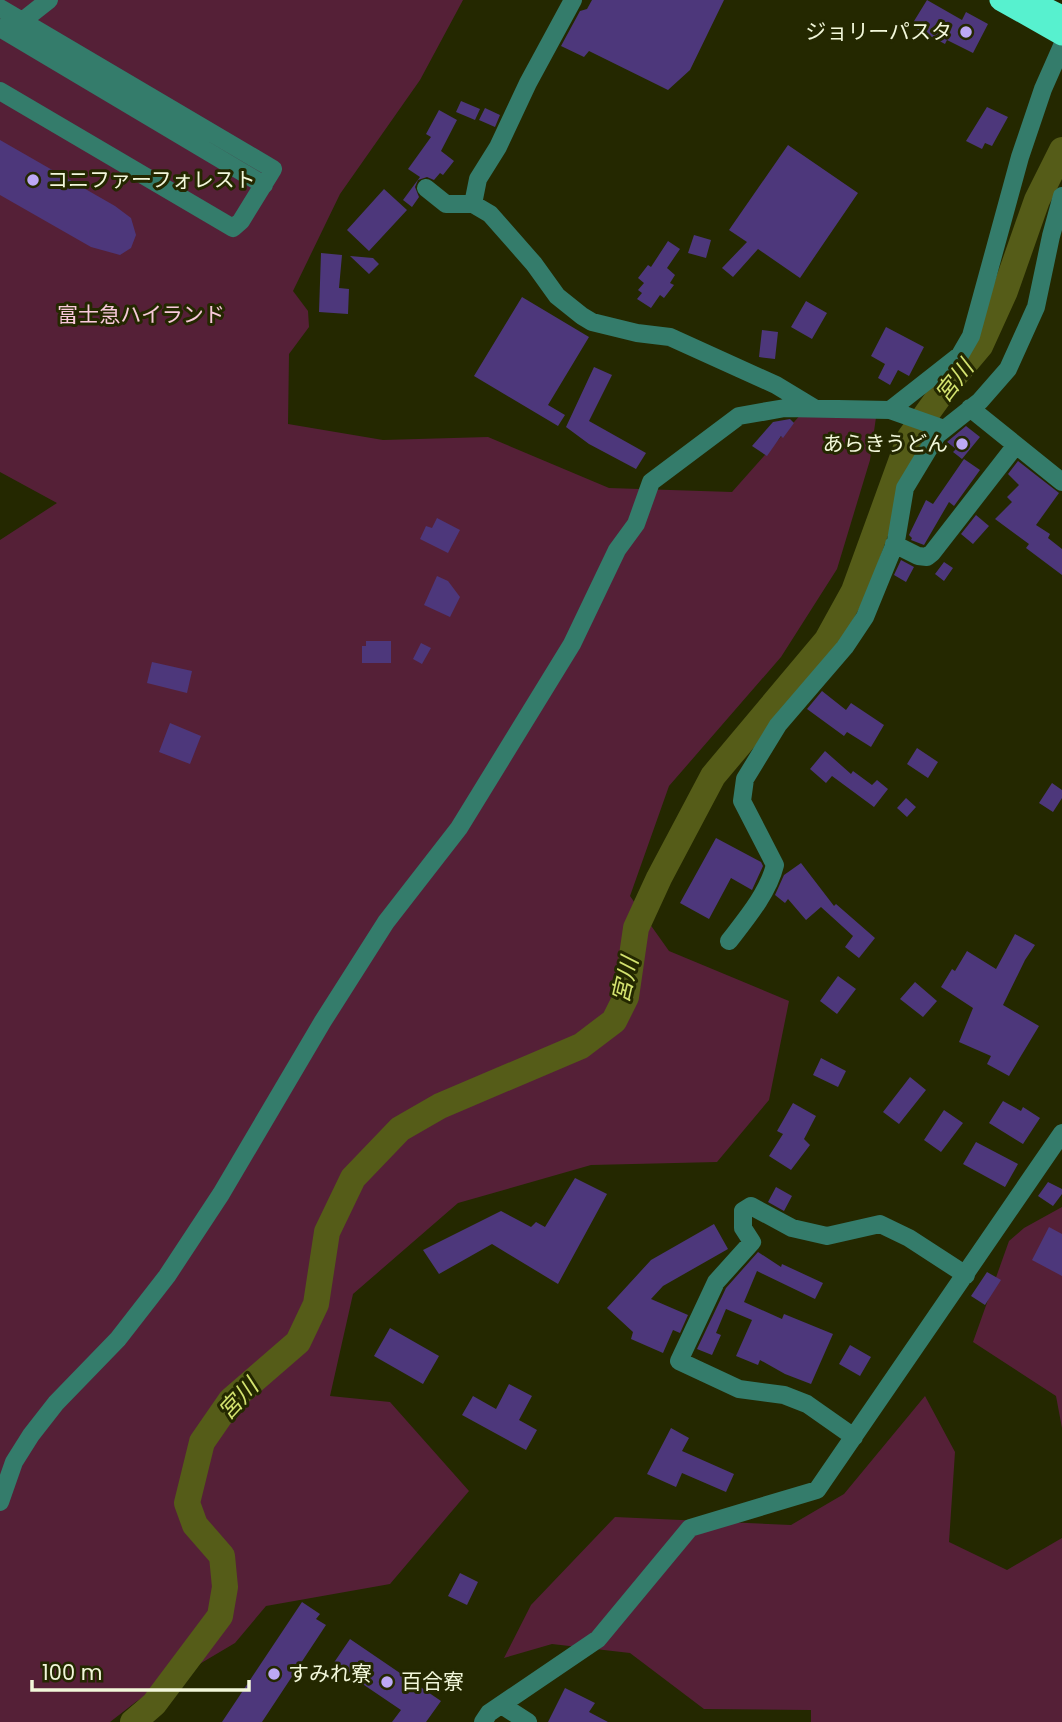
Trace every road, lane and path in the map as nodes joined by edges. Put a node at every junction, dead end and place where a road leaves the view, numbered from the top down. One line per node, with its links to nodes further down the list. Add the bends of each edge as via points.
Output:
1 (49, 0): 7 (street)
2 (573, 0): 13 (street, via 478,179)
3 (1000, 0): 8 (highway)
4 (1030, 0): 6 (highway)
5 (0, 8): 7 (street)
6 (1062, 16)
7 (10, 27): 10 (street, via 268,177 233,228)
8 (1062, 35)
9 (1062, 47): 16 (street, via 1020,156 971,336 960,355)
10 (0, 91)
11 (426, 188): 13 (street, via 446,204)
12 (1062, 196): 14 (street, via 1036,307 1009,369)
13 (473, 204): 15 (street, via 490,214 557,296 592,322 670,337 776,385)
14 (970, 408): 17 (street); 18 (street)
15 (815, 409): 16 (street); 25 (street, via 785,408 739,416 651,482 636,524 617,551 572,644 459,828 386,922 167,1276 118,1339 31,1435 15,1461)
16 (894, 411): 17 (street)
17 (940, 427): 20 (street, via 905,488)
18 (1016, 445): 19 (street); 20 (street, via 932,553 918,556)
19 (1062, 482)
20 (894, 544): 21 (street, via 865,617 778,725 745,779 742,802 775,865)
21 (729, 941)
22 (1062, 1133): 23 (street)
23 (966, 1275): 24 (street); 24 (street, via 880,1224 827,1236 792,1228 751,1206 743,1211 743,1228 752,1242 716,1282 679,1362 739,1389 784,1395 807,1404)
24 (854, 1437): 26 (street, via 817,1490 690,1528 598,1639)
25 (0, 1502)
26 (503, 1706): 27 (street); 28 (street)
27 (483, 1722)
28 (528, 1722)

